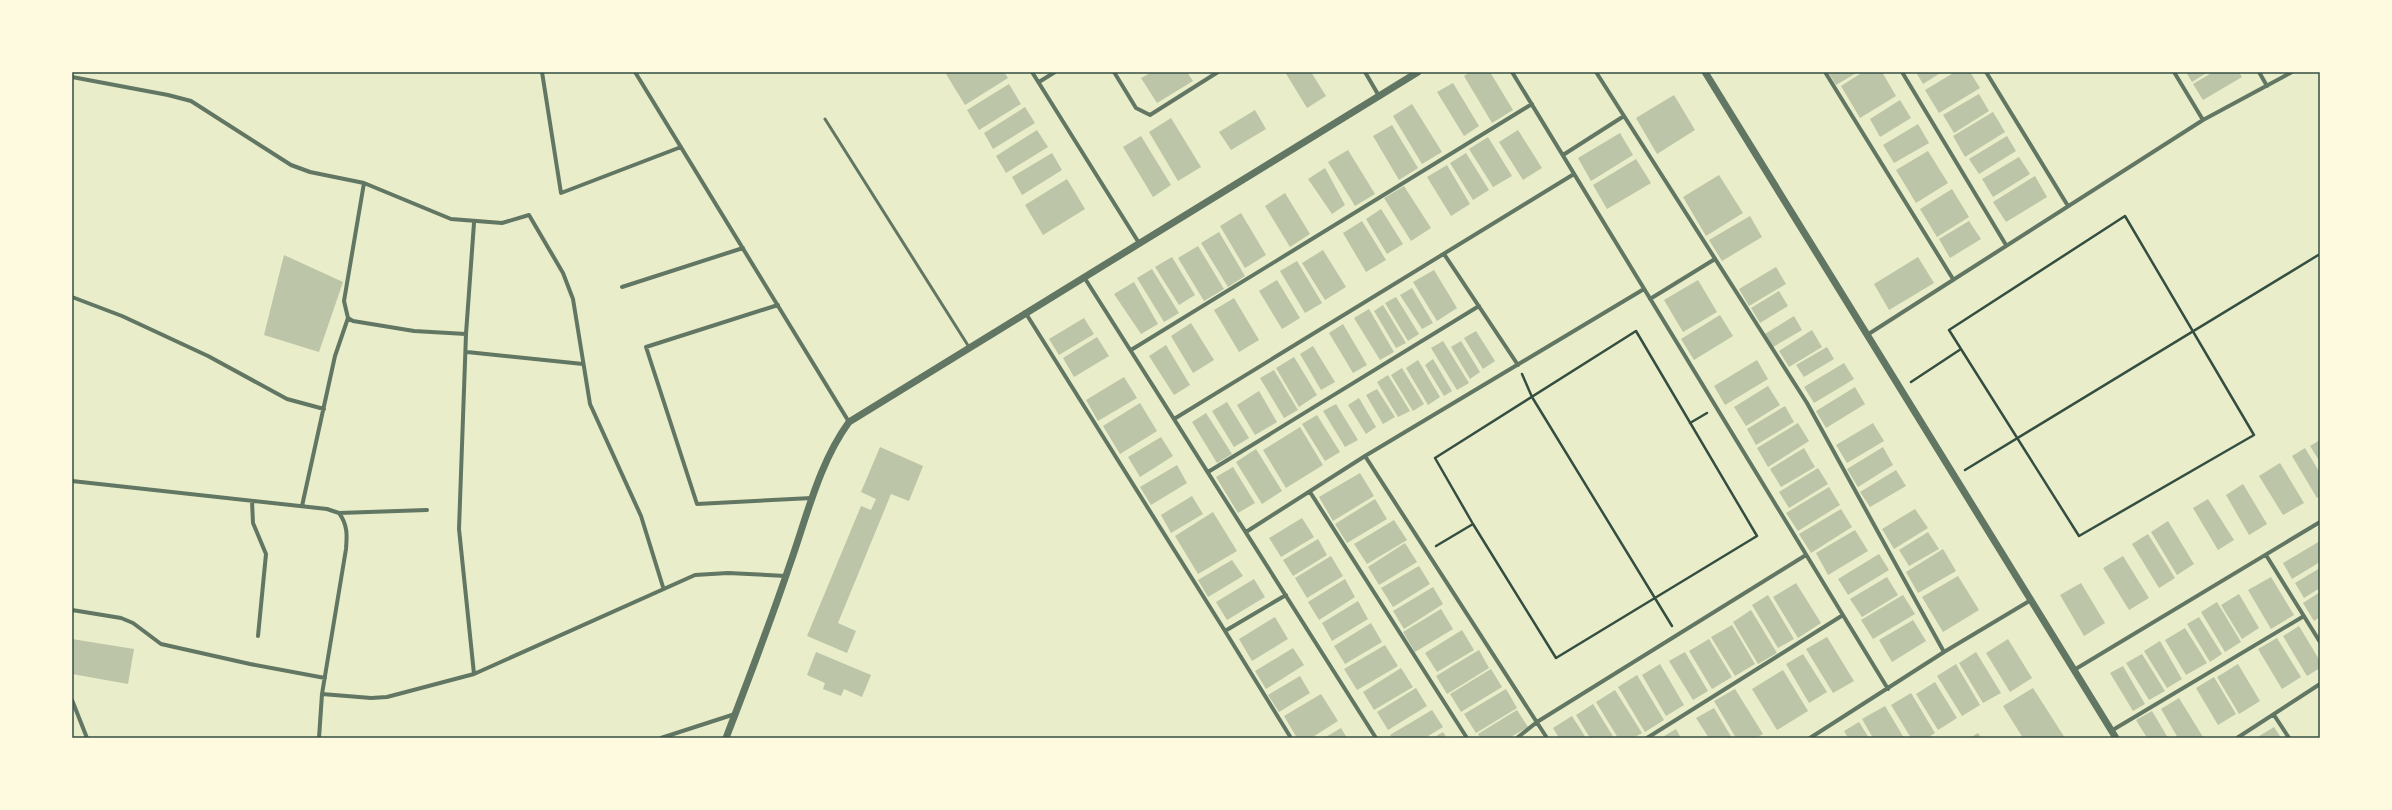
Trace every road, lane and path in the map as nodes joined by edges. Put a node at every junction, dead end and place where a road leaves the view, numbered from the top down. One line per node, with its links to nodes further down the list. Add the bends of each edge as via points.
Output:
1 (542, 72): 26 (street, via 561,193)
2 (636, 72): 26 (street)
3 (1032, 72): 19 (street)
4 (1055, 72): 19 (street)
5 (1114, 72): 6 (street, via 1136,108 1150,115)
6 (1218, 72)
7 (1365, 72): 21 (street)
8 (1418, 72): 21 (street)
9 (1512, 72): 22 (street)
10 (1596, 72): 23 (street)
11 (1705, 72): 50 (street)
12 (1825, 72): 39 (street)
13 (1902, 72): 33 (street)
14 (1986, 72): 30 (street)
15 (2174, 72): 25 (street)
16 (2259, 72): 20 (street)
17 (2292, 72): 20 (street)
18 (72, 77): 29 (street, via 191,101 291,165 310,172)
19 (1039, 82): 32 (street)
20 (2267, 86): 25 (street)
21 (1379, 96): 32 (street)
22 (1532, 104): 27 (street); 53 (street)
23 (1624, 116): 27 (street); 37 (street)
24 (825, 119): 51 (lane)
25 (2203, 120): 30 (street)
26 (681, 147): 34 (street)
27 (1563, 155): 28 (street)
28 (1574, 174): 35 (street); 41 (street)
29 (364, 183): 31 (street, via 451,219); 47 (street, via 344,301)
30 (2068, 206): 33 (street)
31 (474, 223): 49 (street); 55 (street, via 502,224 529,215 563,273 579,328)
32 (1139, 243): 38 (street)
33 (2006, 245): 39 (street)
34 (743, 248): 40 (street); 44 (street)
35 (1444, 254): 45 (street); 61 (street)
36 (2320, 254): 48 (path)
37 (1715, 259): 43 (street); 93 (street, via 1807,403)
38 (1084, 277): 46 (street); 53 (street)
39 (1953, 279): 50 (street)
40 (622, 287)
41 (1644, 289): 43 (street); 56 (street)
42 (72, 298): 60 (street, via 122,316 208,356 287,399)
43 (1650, 299): 59 (street)
44 (778, 305): 62 (street); 70 (street, via 646,346 697,504)
45 (1479, 306): 56 (street); 66 (street)
46 (1025, 312): 51 (street); 89 (street)
47 (348, 318): 49 (street, via 352,321 414,331); 60 (street, via 335,356)
48 (2193, 331): 52 (path, via 2125,216 1949,330); 64 (path); 64 (path, via 2254,435 2079,536)
49 (466, 334): 54 (street)
50 (1867, 335): 57 (street)
51 (969, 348): 62 (street)
52 (1960, 348): 57 (path); 64 (path)
53 (1131, 350): 61 (street)
54 (467, 352): 55 (street); 95 (street, via 458,544)
55 (583, 364): 82 (street, via 594,417 641,516)
56 (1518, 365): 58 (path); 65 (street)
57 (1900, 389): 67 (street)
58 (1532, 397): 63 (path, via 1636,331); 76 (path, via 1435,458); 84 (path)
59 (1716, 407): 63 (path); 79 (street)
60 (324, 409): 72 (street)
61 (1174, 419): 66 (street)
62 (849, 422): 70 (street, via 835,441)
63 (1690, 423): 84 (path, via 1757,536)
64 (2018, 438): 67 (path)
65 (1365, 456): 69 (street); 78 (street)
66 (1208, 472): 77 (street)
67 (1955, 477): 85 (street)
68 (72, 481): 71 (street)
69 (1310, 492): 77 (street); 111 (street)
70 (813, 498): 81 (street)
71 (252, 501): 72 (street); 91 (street, via 253,523 266,554)
72 (302, 506): 74 (street)
73 (427, 510): 74 (street)
74 (339, 513): 96 (street, via 347,533 346,550)
75 (2320, 522): 80 (street)
76 (1473, 524): 78 (path); 84 (path, via 1556,658)
77 (1246, 532): 83 (street)
78 (1427, 551): 103 (street)
79 (1806, 555): 87 (street); 90 (street)
80 (2266, 555): 88 (street); 94 (street)
81 (786, 576): 82 (street, via 728,573 695,575); 101 (street)
82 (663, 587): 95 (street)
83 (1286, 595): 89 (street); 110 (street)
84 (1654, 598): 90 (path)
85 (2031, 600): 93 (street); 94 (street)
86 (72, 610): 96 (street, via 121,618 133,623 161,644)
87 (1843, 615): 98 (street); 114 (street)
88 (2304, 616): 92 (street); 104 (street)
89 (1225, 631): 109 (street)
90 (1678, 635): 103 (street)
91 (258, 636)
92 (2320, 642)
93 (1944, 652): 98 (street)
94 (2074, 670): 104 (street)
95 (474, 674): 99 (street, via 387,697)
96 (325, 678): 99 (street)
97 (2320, 684): 102 (street)
98 (1888, 689): 115 (street)
99 (322, 694): 106 (street)
100 (72, 700): 105 (street)
101 (735, 714): 107 (street); 108 (street)
102 (2274, 715): 117 (street); 118 (street)
103 (1537, 722): 112 (street); 113 (street)
104 (2111, 731): 116 (street)
105 (87, 738)
106 (319, 738)
107 (661, 738)
108 (726, 738)
109 (1291, 738)
110 (1376, 738)
111 (1467, 738)
112 (1517, 738)
113 (1547, 738)
114 (1647, 738)
115 (1810, 738)
116 (2116, 738)
117 (2237, 738)
118 (2289, 738)

